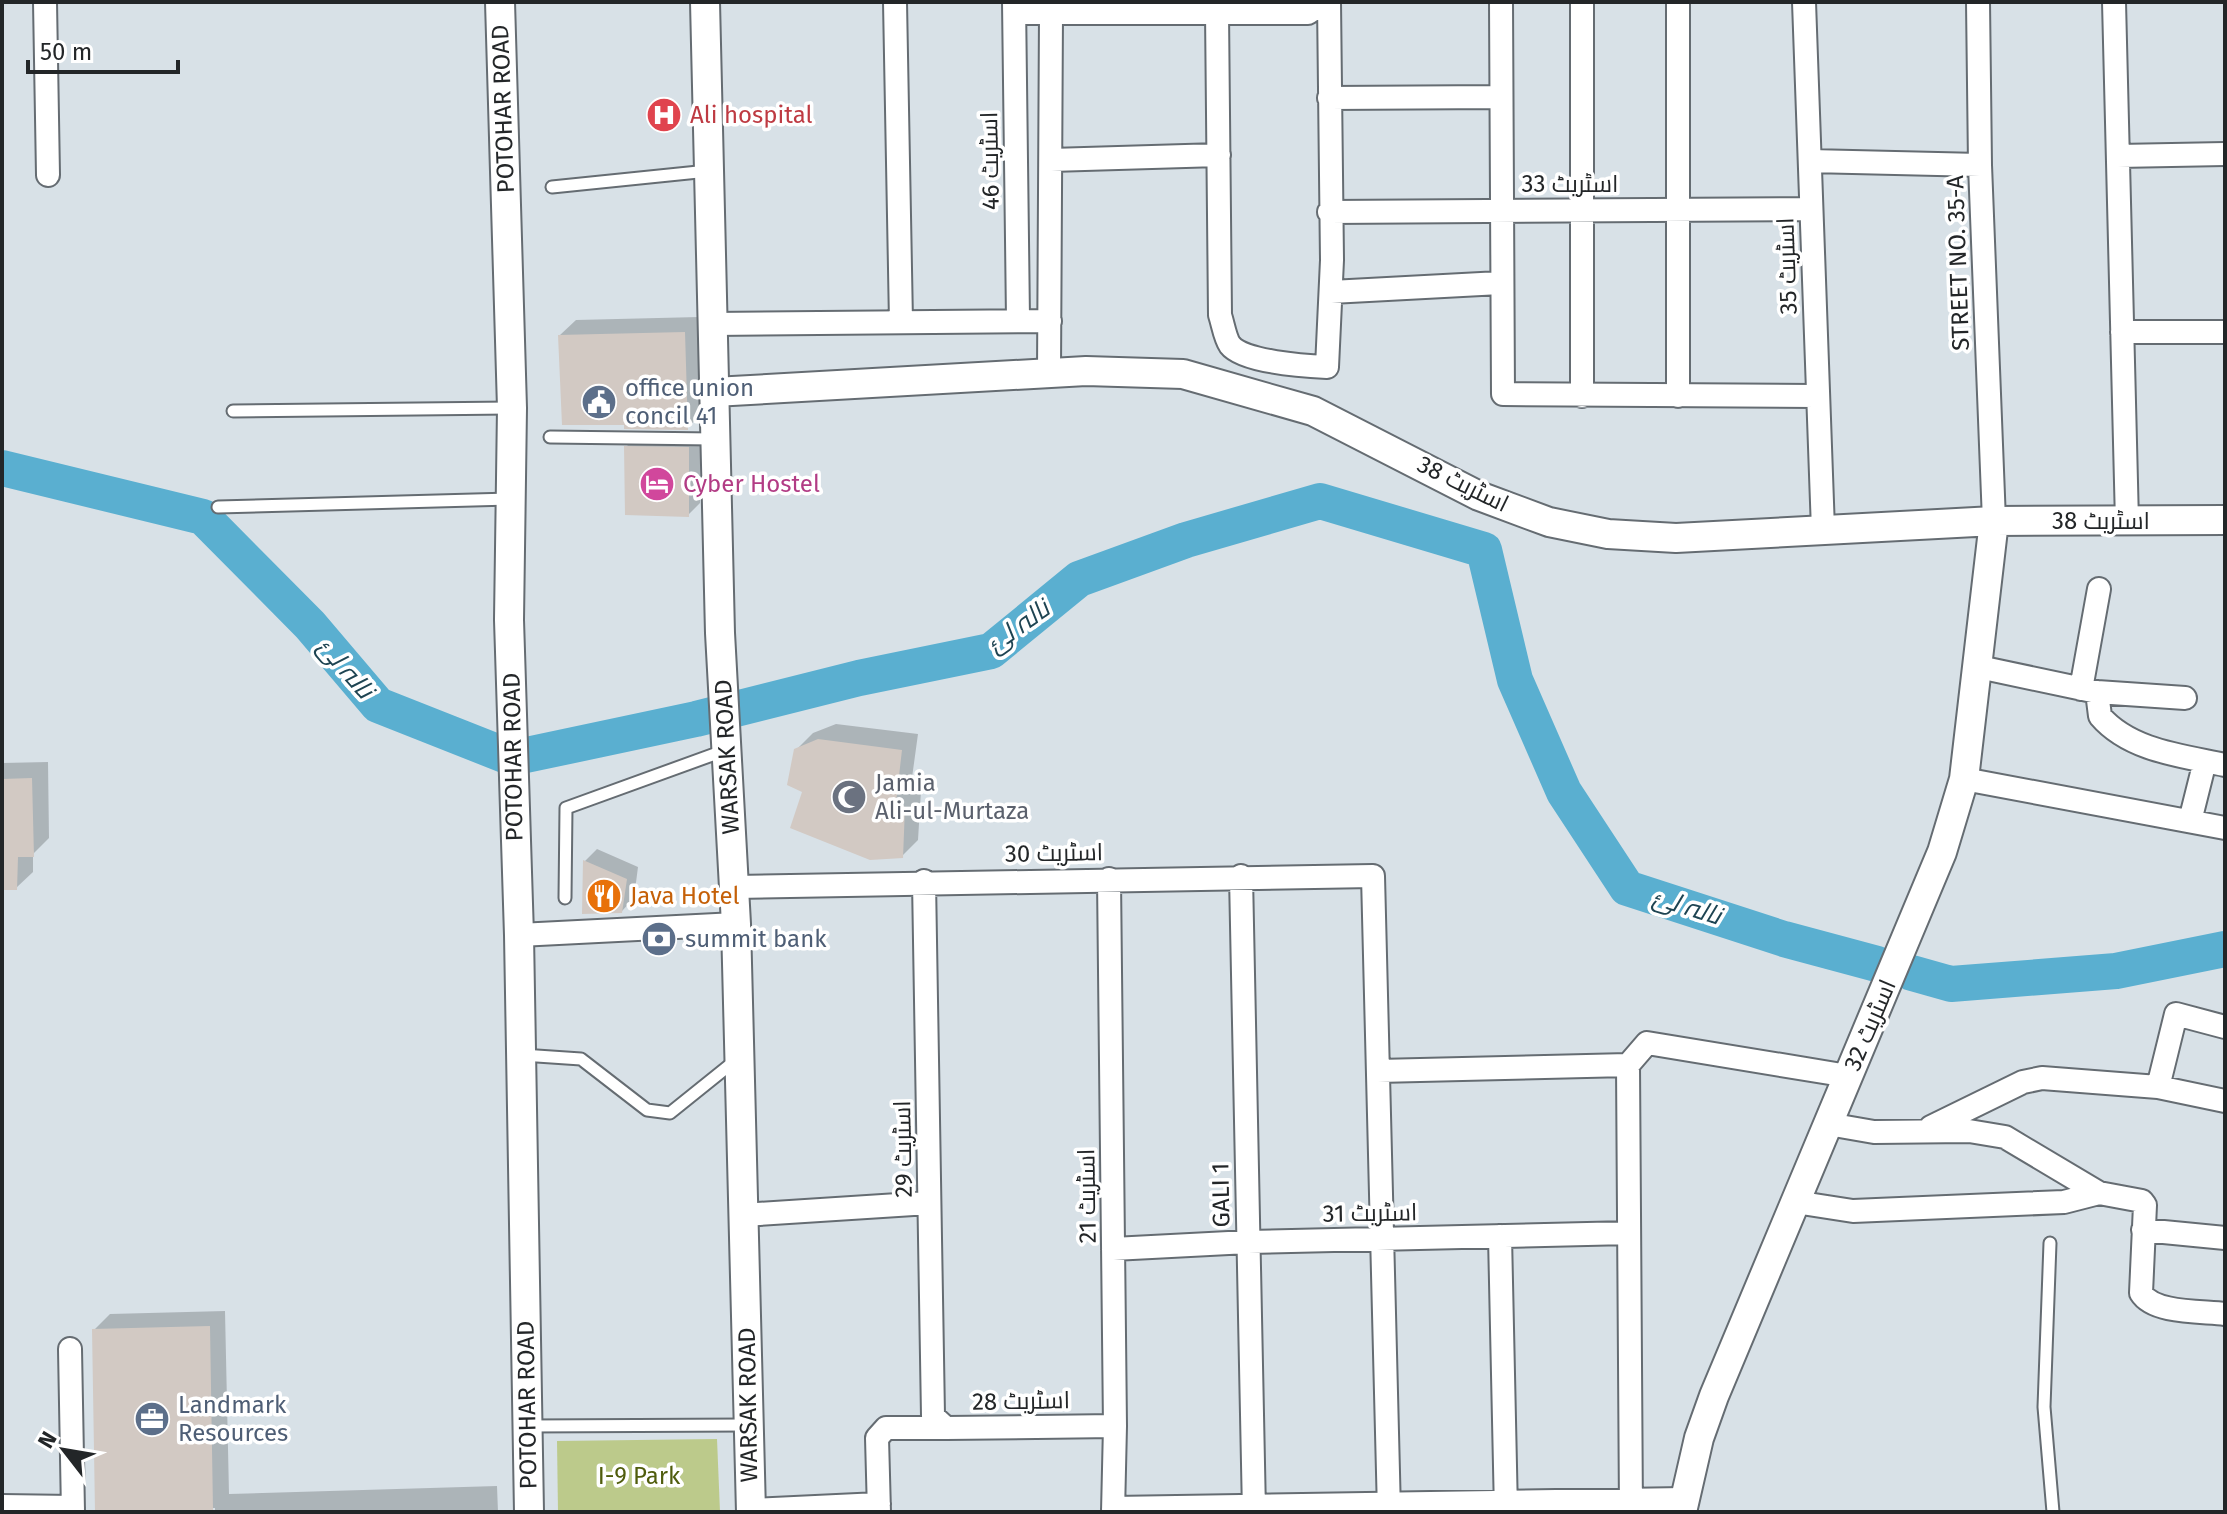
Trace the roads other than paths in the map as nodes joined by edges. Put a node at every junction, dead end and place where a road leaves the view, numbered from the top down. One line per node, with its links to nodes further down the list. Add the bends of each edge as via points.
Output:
1 (45, 2): 26 (street)
2 (500, 2): 46 (street, POTOHAR ROAD)
3 (705, 2): 25 (street, WARSAK ROAD)
4 (895, 2): 37 (street)
5 (1326, 2): 15 (street, via 1308,13); 18 (street)
6 (1501, 2): 17 (street)
7 (1582, 2): 28 (street)
8 (1678, 2): 29 (street)
9 (1804, 2): 23 (street, اسٹریٹ 35)
10 (1978, 2): 24 (street, STREET NO. 35-A)
11 (2114, 2): 21 (street)
12 (1194, 7): 14 (street); 15 (street)
13 (1014, 8): 16 (street); 35 (street, اسٹریٹ 46)
14 (1077, 8): 16 (street)
15 (1217, 12): 20 (street)
16 (1051, 14): 22 (street)
17 (1501, 97): 18 (street); 31 (street)
18 (1329, 98): 32 (street)
19 (2225, 154): 21 (street)
20 (1219, 155): 22 (street); 34 (street, via 1220,315 1230,345 1276,362 1327,367)
21 (2118, 156): 39 (street)
22 (1051, 160): 36 (street)
23 (1810, 161): 24 (street); 30 (street, اسٹریٹ 35)
24 (1980, 165): 53 (street, STREET NO. 35-A)
25 (709, 171): 27 (lane); 38 (street, WARSAK ROAD)
26 (48, 175)
27 (552, 187)
28 (1582, 209): 29 (street, اسٹریٹ 33); 31 (street, اسٹریٹ 33); 43 (street)
29 (1678, 209): 30 (street, اسٹریٹ 33); 44 (street)
30 (1811, 209): 45 (street, اسٹریٹ 35)
31 (1500, 210): 32 (street, اسٹریٹ 33); 33 (street)
32 (1329, 212): 34 (street)
33 (1500, 283): 34 (street); 43 (street, via 1503,394)
34 (1331, 292)
35 (1018, 319): 36 (street); 37 (street)
36 (1050, 321): 41 (street)
37 (901, 322): 38 (street)
38 (712, 324): 42 (street, WARSAK ROAD)
39 (2122, 332): 40 (street); 54 (street)
40 (2225, 332)
41 (1049, 372): 42 (street, اسٹریٹ 38); 55 (street, اسٹریٹ 38, via 1183,374 1313,411 1479,496 1549,522 1608,534 1676,538)
42 (714, 392): 49 (street, WARSAK ROAD)
43 (1582, 396): 44 (street)
44 (1678, 396): 45 (street)
45 (1816, 396): 55 (street, اسٹریٹ 35)
46 (512, 408): 47 (lane); 50 (street, POTOHAR ROAD)
47 (233, 411)
48 (550, 437): 49 (lane)
49 (715, 439): 60 (street, WARSAK ROAD)
50 (512, 499): 51 (lane); 71 (street, POTOHAR ROAD)
51 (218, 507)
52 (2225, 520): 54 (street, اسٹریٹ 38)
53 (1994, 521): 54 (street, اسٹریٹ 38); 55 (street, اسٹریٹ 38); 57 (street, اسٹریٹ 32)
54 (2127, 522)
55 (1823, 530)
56 (2099, 589): 58 (street)
57 (1979, 667): 58 (street); 62 (street, اسٹریٹ 32)
58 (2089, 691): 59 (street); 61 (street, via 2106,723 2158,751)
59 (2185, 698)
60 (726, 742): 68 (street, WARSAK ROAD); 69 (lane, via 566,808)
61 (2215, 763): 63 (street)
62 (1964, 779): 63 (street); 77 (street, اسٹریٹ 32, via 1942,852)
63 (2190, 821): 64 (street)
64 (2225, 828)
65 (1241, 876): 66 (street, اسٹریٹ 30); 76 (street, اسٹریٹ 30, via 1373,876); 91 (street, GALI 1)
66 (1109, 879): 67 (street, اسٹریٹ 30); 93 (street, اسٹریٹ 21)
67 (924, 881): 68 (street, اسٹریٹ 30); 84 (street, اسٹریٹ 29)
68 (735, 887): 70 (street, WARSAK ROAD)
69 (565, 898)
70 (736, 924): 71 (street); 74 (street, WARSAK ROAD)
71 (519, 935): 73 (street, POTOHAR ROAD)
72 (2225, 1027): 78 (street, via 2176,1014)
73 (521, 1055): 74 (lane, via 581,1059 647,1110 670,1113); 98 (street, POTOHAR ROAD)
74 (739, 1057): 85 (street, WARSAK ROAD)
75 (1628, 1065): 76 (street); 77 (street, via 1647,1043); 87 (street)
76 (1378, 1071): 90 (street)
77 (1848, 1076): 80 (street, اسٹریٹ 32)
78 (2158, 1087): 79 (street); 81 (street, via 2032,1079)
79 (2225, 1101)
80 (1828, 1124): 81 (street, via 1874,1132); 83 (street, اسٹریٹ 32)
81 (1923, 1130): 82 (street, via 2005,1137)
82 (2099, 1193): 83 (street, via 2064,1202 1853,1211); 86 (street, via 2142,1201)
83 (1795, 1202): 103 (street, اسٹریٹ 32, via 1714,1396)
84 (929, 1203): 85 (street); 96 (street, اسٹریٹ 29)
85 (743, 1215): 97 (street, WARSAK ROAD)
86 (2143, 1230): 89 (street); 94 (street, via 2145,1299)
87 (1629, 1233): 88 (street, اسٹریٹ 31); 102 (street)
88 (1500, 1236): 90 (street, اسٹریٹ 31); 101 (street)
89 (2225, 1238)
90 (1382, 1240): 91 (street, اسٹریٹ 31); 104 (street)
91 (1248, 1242): 93 (street, اسٹریٹ 31); 107 (street, GALI 1)
92 (2050, 1243): 111 (lane, via 2044,1407)
93 (1113, 1249): 99 (street, اسٹریٹ 21)
94 (2225, 1314)
95 (70, 1349): 106 (street)
96 (940, 1422): 99 (street, اسٹریٹ 28); 105 (street, اسٹریٹ 28, via 886,1428 877,1438)
97 (748, 1425): 98 (lane); 109 (street, WARSAK ROAD)
98 (527, 1426): 110 (street, POTOHAR ROAD)
99 (1115, 1426): 108 (street, اسٹریٹ 21)
100 (2, 1506): 106 (street)
101 (1506, 1506): 102 (street); 104 (street)
102 (1631, 1506): 103 (street)
103 (1683, 1506)
104 (1389, 1507): 107 (street)
105 (879, 1508): 109 (street)
106 (73, 1509)
107 (1254, 1509): 108 (street)
108 (1113, 1510)
109 (751, 1511)
110 (529, 1512)
111 (2053, 1512)

